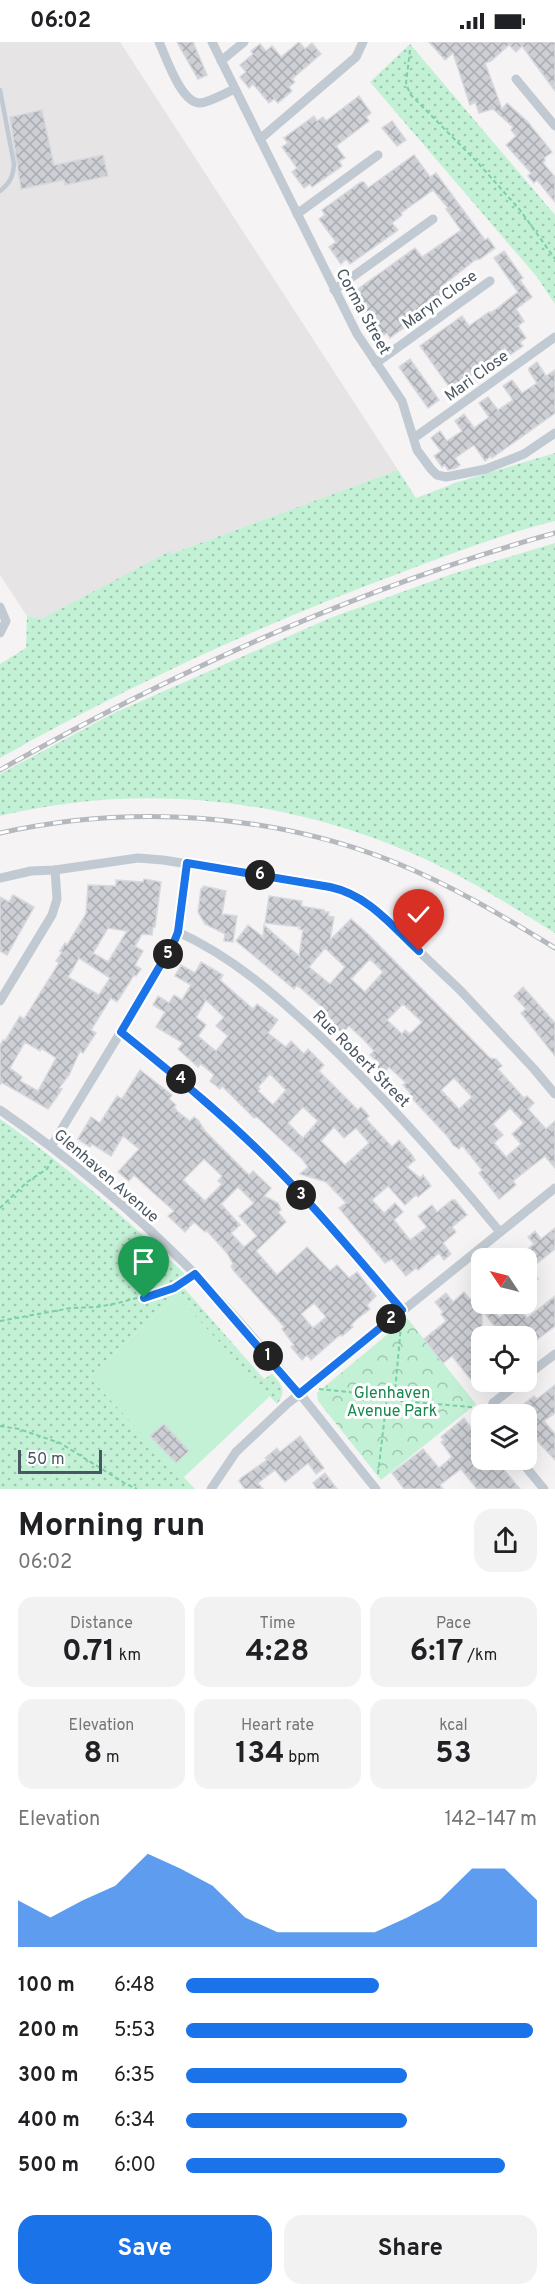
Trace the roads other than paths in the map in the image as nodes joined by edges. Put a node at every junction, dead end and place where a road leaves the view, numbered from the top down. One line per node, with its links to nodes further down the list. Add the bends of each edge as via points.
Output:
1 (159, 42): 7 (street, via 180,88 190,100 206,102)
2 (212, 42): 5 (street, Corma Street)
3 (244, 42): 5 (street)
4 (363, 42): 10 (street, via 356,57)
5 (221, 61): 7 (street, Corma Street)
6 (516, 79): 9 (street)
7 (235, 89): 10 (street, Corma Street)
8 (0, 90): 12 (lane, via 14,164 13,175)
9 (555, 126)
10 (260, 139): 13 (street, Corma Street)
11 (378, 155): 13 (street)
12 (0, 191)
13 (297, 214): 16 (street, Corma Street)
14 (433, 219): 16 (street)
15 (490, 281): 18 (street, Maryn Close)
16 (334, 290): 18 (street, Corma Street)
17 (555, 337): 20 (street, Mari Close)
18 (376, 363): 20 (street, Corma Street, via 402,402)
19 (555, 433): 20 (street, Corma Street, via 508,461 446,477 431,469 417,450)
20 (414, 438)
21 (0, 607): 22 (street, via 6,621)
22 (0, 633)
23 (187, 863): 24 (street, via 138,858); 26 (street); 29 (street, via 330,887 360,898 460,990)
24 (55, 870): 25 (street); 27 (street, via 57,899 52,915)
25 (0, 878)
26 (178, 932): 28 (street); 33 (street, Rue Robert Street, via 238,966 286,1004 433,1151)
27 (0, 1002)
28 (121, 1032): 31 (street); 34 (street, via 180,1078 281,1173 350,1248)
29 (555, 1094)
30 (0, 1110): 31 (street, Glenhaven Avenue)
31 (55, 1148): 38 (street, Glenhaven Avenue, via 195,1274)
32 (555, 1188): 33 (street)
33 (501, 1232): 34 (street)
34 (398, 1314): 38 (street)
35 (555, 1354): 36 (street)
36 (537, 1368)
37 (507, 1392): 39 (street)
38 (299, 1394): 41 (street, via 236,1452); 42 (street, Glenhaven Avenue)
39 (494, 1404)
40 (528, 1470): 43 (street)
41 (211, 1489)
42 (376, 1489)
43 (544, 1489)

